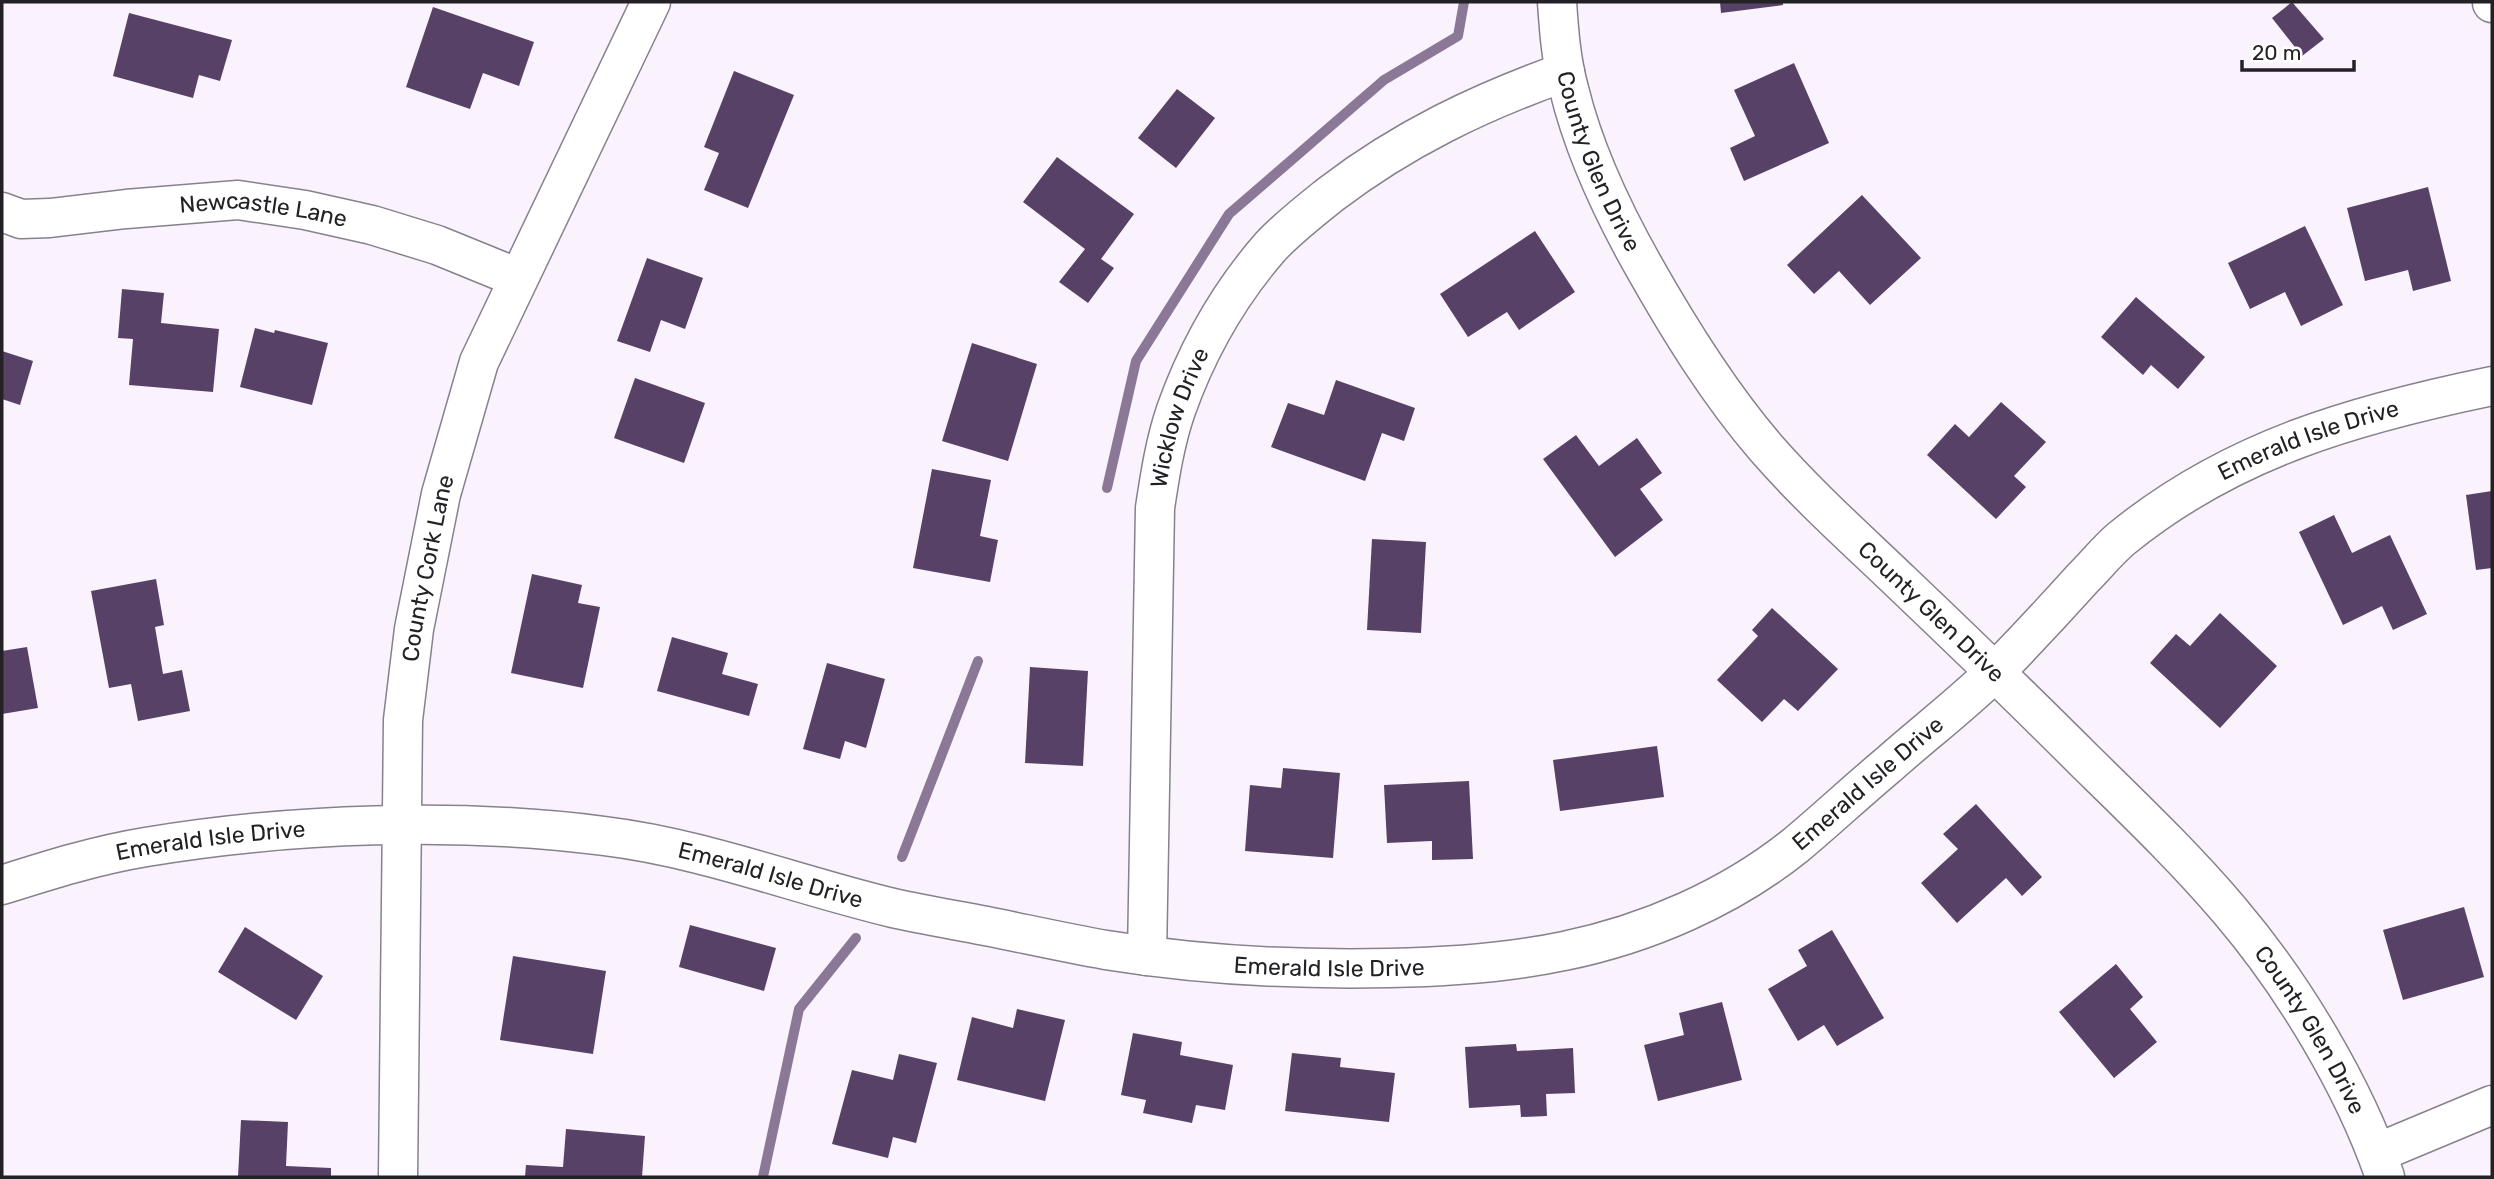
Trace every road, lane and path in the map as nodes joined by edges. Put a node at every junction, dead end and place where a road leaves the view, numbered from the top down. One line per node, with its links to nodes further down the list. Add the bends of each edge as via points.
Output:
1 (651, 2): 5 (street, County Cork Lane)
2 (1557, 2): 3 (street, County Glen Drive)
3 (1565, 72): 7 (street, County Glen Drive, via 1599,178 1674,320 1721,390 1766,448 1816,501); 10 (street, Wicklow Drive, via 1459,114 1361,172 1315,207 1272,245 1242,283 1193,368 1175,412 1155,508)
4 (2, 212): 5 (street, Newcastle Lane, via 21,219 50,218 237,200 372,225)
5 (519, 278): 8 (street, County Cork Lane, via 479,362 441,494 414,629 403,720)
6 (2492, 386): 7 (street, Emerald Isle Drive, via 2327,426 2216,475 2117,543)
7 (1995, 672): 10 (street, Emerald Isle Drive, via 1792,848 1704,902 1611,940 1509,960 1417,967 1327,969); 12 (street, County Glen Drive, via 2238,920 2317,1034)
8 (401, 825): 9 (street, Emerald Isle Drive, via 262,832 142,847); 10 (street, Emerald Isle Drive, via 610,836 697,854 893,908); 13 (street, County Cork Lane)
9 (2, 885)
10 (1147, 956)
11 (2492, 1105): 12 (street)
12 (2381, 1165)
13 (398, 1177)

